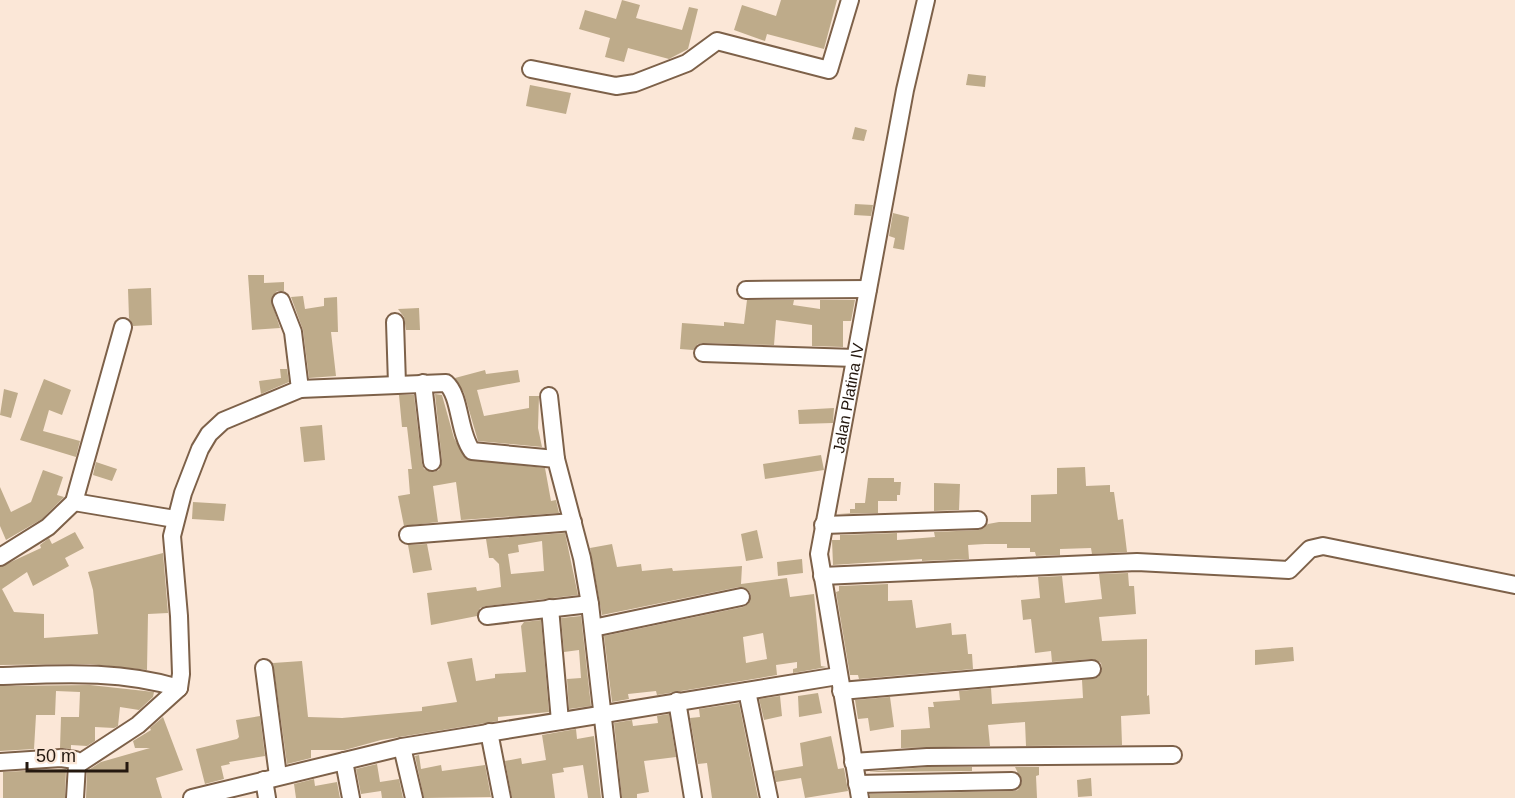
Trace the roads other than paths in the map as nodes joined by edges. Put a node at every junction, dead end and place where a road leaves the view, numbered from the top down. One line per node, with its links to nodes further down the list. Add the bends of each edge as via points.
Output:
1 (850, 0): 3 (street, via 829,70 717,40 687,63 635,83 616,86)
2 (926, 0): 4 (street, Jalan Platina IV, via 904,90)
3 (531, 69)
4 (868, 289): 5 (street); 10 (street, Jalan Platina IV)
5 (746, 290)
6 (281, 301): 13 (street, via 293,332)
7 (395, 322): 12 (street)
8 (123, 327): 17 (street)
9 (702, 353): 10 (street)
10 (855, 358): 21 (street, Jalan Platina IV)
11 (423, 383): 12 (street); 15 (street, via 446,383 452,390 464,438 472,451); 16 (street)
12 (397, 384): 13 (street)
13 (300, 389): 18 (street, via 223,421 209,434)
14 (549, 396): 15 (street)
15 (556, 459): 20 (street)
16 (432, 462)
17 (74, 502): 18 (street); 23 (street, via 48,527)
18 (175, 519): 35 (street, via 172,536 179,616)
19 (978, 520): 21 (street)
20 (573, 522): 22 (street); 27 (street)
21 (823, 525): 24 (street, Jalan Platina IV, via 819,554)
22 (408, 535)
23 (0, 557)
24 (822, 576): 25 (street, via 1137,562 1289,570 1310,549 1323,546); 34 (street, Jalan Platina IV)
25 (1515, 585)
26 (741, 597): 30 (street)
27 (590, 604): 28 (street); 30 (street)
28 (550, 608): 29 (street); 39 (street)
29 (487, 616)
30 (593, 628): 38 (street)
31 (264, 668): 47 (street)
32 (1092, 669): 34 (street)
33 (0, 676): 35 (street, via 112,674)
34 (839, 684): 36 (street); 45 (street, Jalan Platina IV)
35 (179, 688): 46 (street, via 138,725)
36 (747, 690): 37 (street); 58 (street)
37 (677, 701): 38 (street); 57 (street)
38 (604, 715): 39 (street); 56 (street)
39 (560, 721): 40 (street)
40 (489, 732): 41 (street); 55 (street)
41 (402, 747): 43 (street); 54 (street)
42 (1173, 755): 45 (street, via 927,757)
43 (344, 761): 47 (street); 53 (street)
44 (0, 762): 46 (street, via 70,758)
45 (853, 762): 49 (street, Jalan Platina IV)
46 (77, 765): 50 (street)
47 (271, 778): 51 (street); 52 (street)
48 (1012, 781): 49 (street)
49 (858, 791)
50 (75, 798)
51 (192, 798)
52 (267, 798)
53 (351, 798)
54 (414, 798)
55 (502, 798)
56 (612, 798)
57 (693, 798)
58 (769, 798)

